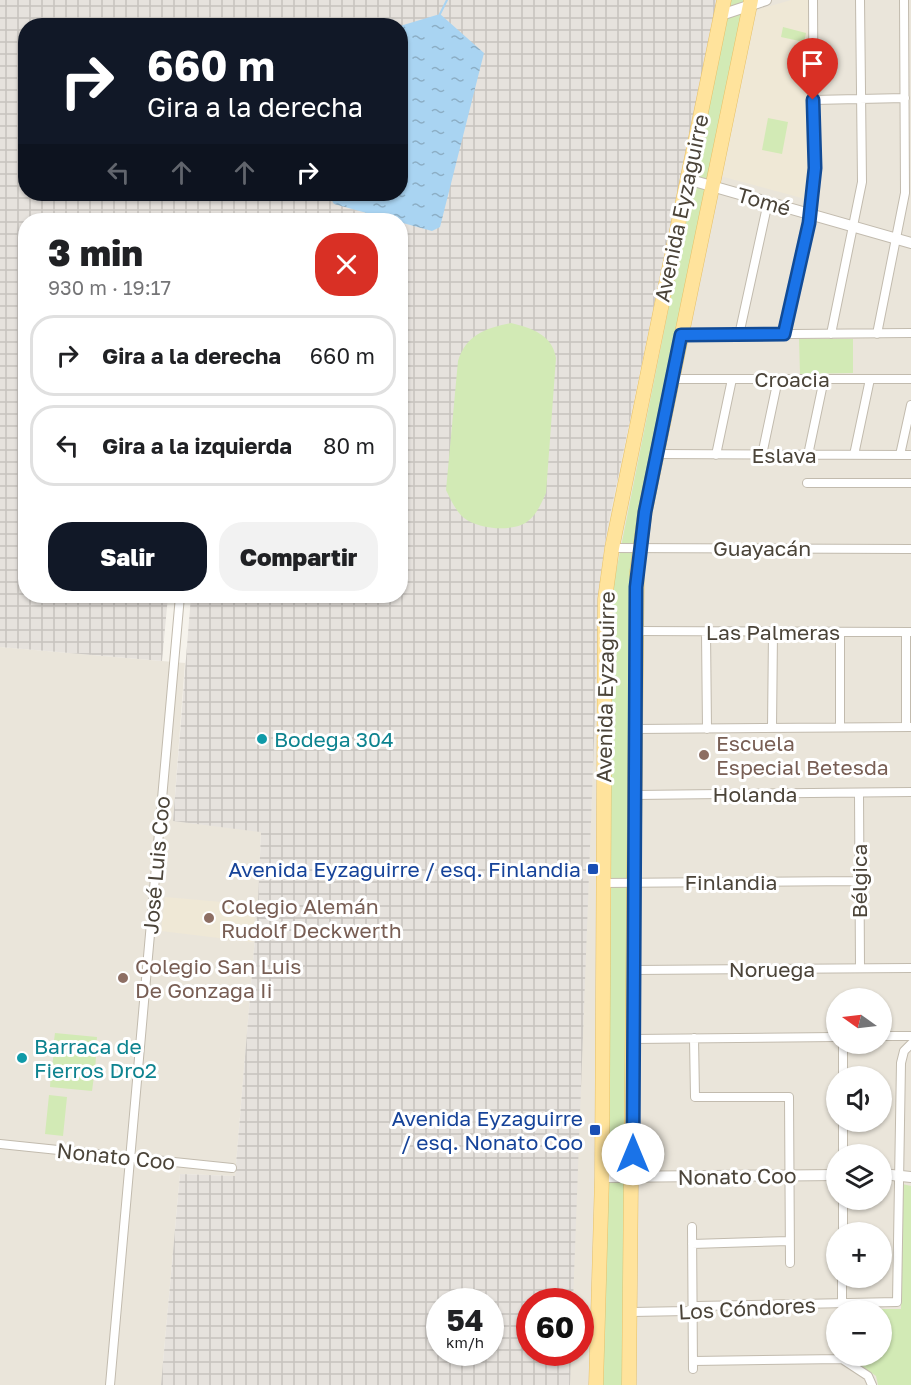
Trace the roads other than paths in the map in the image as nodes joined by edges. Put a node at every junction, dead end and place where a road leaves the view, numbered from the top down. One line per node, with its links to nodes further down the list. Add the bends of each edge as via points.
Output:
1 (724, 0): 7 (main road, Avenida Eyzaguirre)
2 (766, 0): 6 (street)
3 (813, 0): 11 (street)
4 (860, 0): 10 (street)
5 (904, 0): 8 (street)
6 (750, 3): 7 (street); 13 (main road, Avenida Eyzaguirre)
7 (721, 15): 12 (main road, Avenida Eyzaguirre)
8 (908, 74): 9 (street)
9 (905, 98): 10 (street); 17 (street, via 906,183)
10 (861, 99): 11 (street); 16 (street, via 862,182)
11 (813, 100): 15 (street, via 815,168)
12 (687, 179): 13 (street, Tomé); 41 (main road, Avenida Eyzaguirre)
13 (712, 186): 14 (street, Tomé); 23 (main road, Avenida Eyzaguirre)
14 (768, 202): 15 (street, Tomé); 24 (street)
15 (810, 214): 16 (street, Tomé); 20 (street)
16 (854, 226): 17 (street, Tomé); 21 (street)
17 (897, 238): 18 (street, Tomé); 22 (street)
18 (911, 243)
19 (911, 333): 22 (street)
20 (784, 334): 21 (street); 24 (street)
21 (831, 334): 22 (street)
22 (877, 334)
23 (681, 335): 24 (street); 25 (main road, Avenida Eyzaguirre)
24 (739, 335)
25 (672, 379): 26 (street, Croacia); 32 (main road, Avenida Eyzaguirre)
26 (732, 379): 27 (street, Croacia); 33 (street)
27 (778, 379): 28 (street, Croacia); 34 (street)
28 (825, 379): 29 (street, Croacia); 35 (street)
29 (870, 379): 30 (street, Croacia); 36 (street)
30 (911, 379)
31 (911, 405): 37 (street)
32 (657, 454): 33 (street, Eslava); 42 (main road, Avenida Eyzaguirre)
33 (716, 454): 34 (street, Eslava)
34 (762, 455): 35 (street, Eslava)
35 (808, 455): 36 (street, Eslava)
36 (854, 455): 37 (street, Eslava)
37 (900, 455): 38 (street, Eslava)
38 (911, 455)
39 (807, 483): 40 (street)
40 (911, 483)
41 (612, 548): 42 (street, Guayacán); 59 (main road, Avenida Eyzaguirre, via 605,599)
42 (639, 548): 43 (street, Guayacán); 45 (main road, Avenida Eyzaguirre)
43 (911, 549)
44 (179, 603): 71 (street, José Luis Coo)
45 (636, 631): 46 (street, Las Palmeras); 53 (main road, Avenida Eyzaguirre)
46 (706, 632): 47 (street, Las Palmeras); 54 (street)
47 (773, 632): 48 (street, Las Palmeras); 52 (street)
48 (840, 632): 49 (street, Las Palmeras); 50 (street)
49 (909, 632): 51 (street)
50 (840, 727): 51 (street); 52 (street)
51 (908, 727)
52 (772, 728): 54 (street)
53 (635, 729): 54 (street); 57 (main road, Avenida Eyzaguirre)
54 (707, 729)
55 (911, 792): 56 (street, Holanda)
56 (859, 793): 57 (street, Holanda); 58 (street, Bélgica)
57 (635, 795): 60 (main road, Avenida Eyzaguirre)
58 (859, 881): 60 (street, Finlandia); 61 (street, Bélgica)
59 (603, 883): 60 (street, Finlandia); 76 (main road, Avenida Eyzaguirre)
60 (634, 883): 63 (main road, Avenida Eyzaguirre)
61 (860, 968): 62 (street, Noruega); 63 (street, Noruega)
62 (911, 968)
63 (634, 970): 67 (main road, Avenida Eyzaguirre)
64 (826, 1036): 68 (street)
65 (892, 1036): 66 (street)
66 (911, 1036)
67 (633, 1038): 68 (street); 77 (main road, Avenida Eyzaguirre)
68 (694, 1038): 73 (street, via 695,1097 789,1097)
69 (911, 1044): 75 (street, via 901,1063)
70 (0, 1144): 71 (street, Nonato Coo)
71 (131, 1157): 72 (street, Nonato Coo); 88 (street, José Luis Coo)
72 (232, 1168)
73 (789, 1175): 74 (street, Nonato Coo); 77 (street, Nonato Coo); 79 (street)
74 (826, 1175)
75 (906, 1176): 82 (street, Los Cóndores, via 897,1302)
76 (602, 1177): 77 (street, Nonato Coo); 89 (main road, Avenida Eyzaguirre)
77 (632, 1177): 85 (main road, Avenida Eyzaguirre)
78 (692, 1227): 80 (street)
79 (789, 1241): 80 (street); 81 (street)
80 (692, 1244): 84 (street)
81 (789, 1263)
82 (892, 1302)
83 (826, 1307): 84 (street, Los Cóndores)
84 (692, 1309): 85 (street, Los Cóndores); 86 (street, via 693,1365)
85 (632, 1312): 90 (main road, Avenida Eyzaguirre)
86 (826, 1359)
87 (853, 1366): 91 (street, via 870,1378)
88 (111, 1385)
89 (596, 1385)
90 (629, 1385)
91 (872, 1385)

